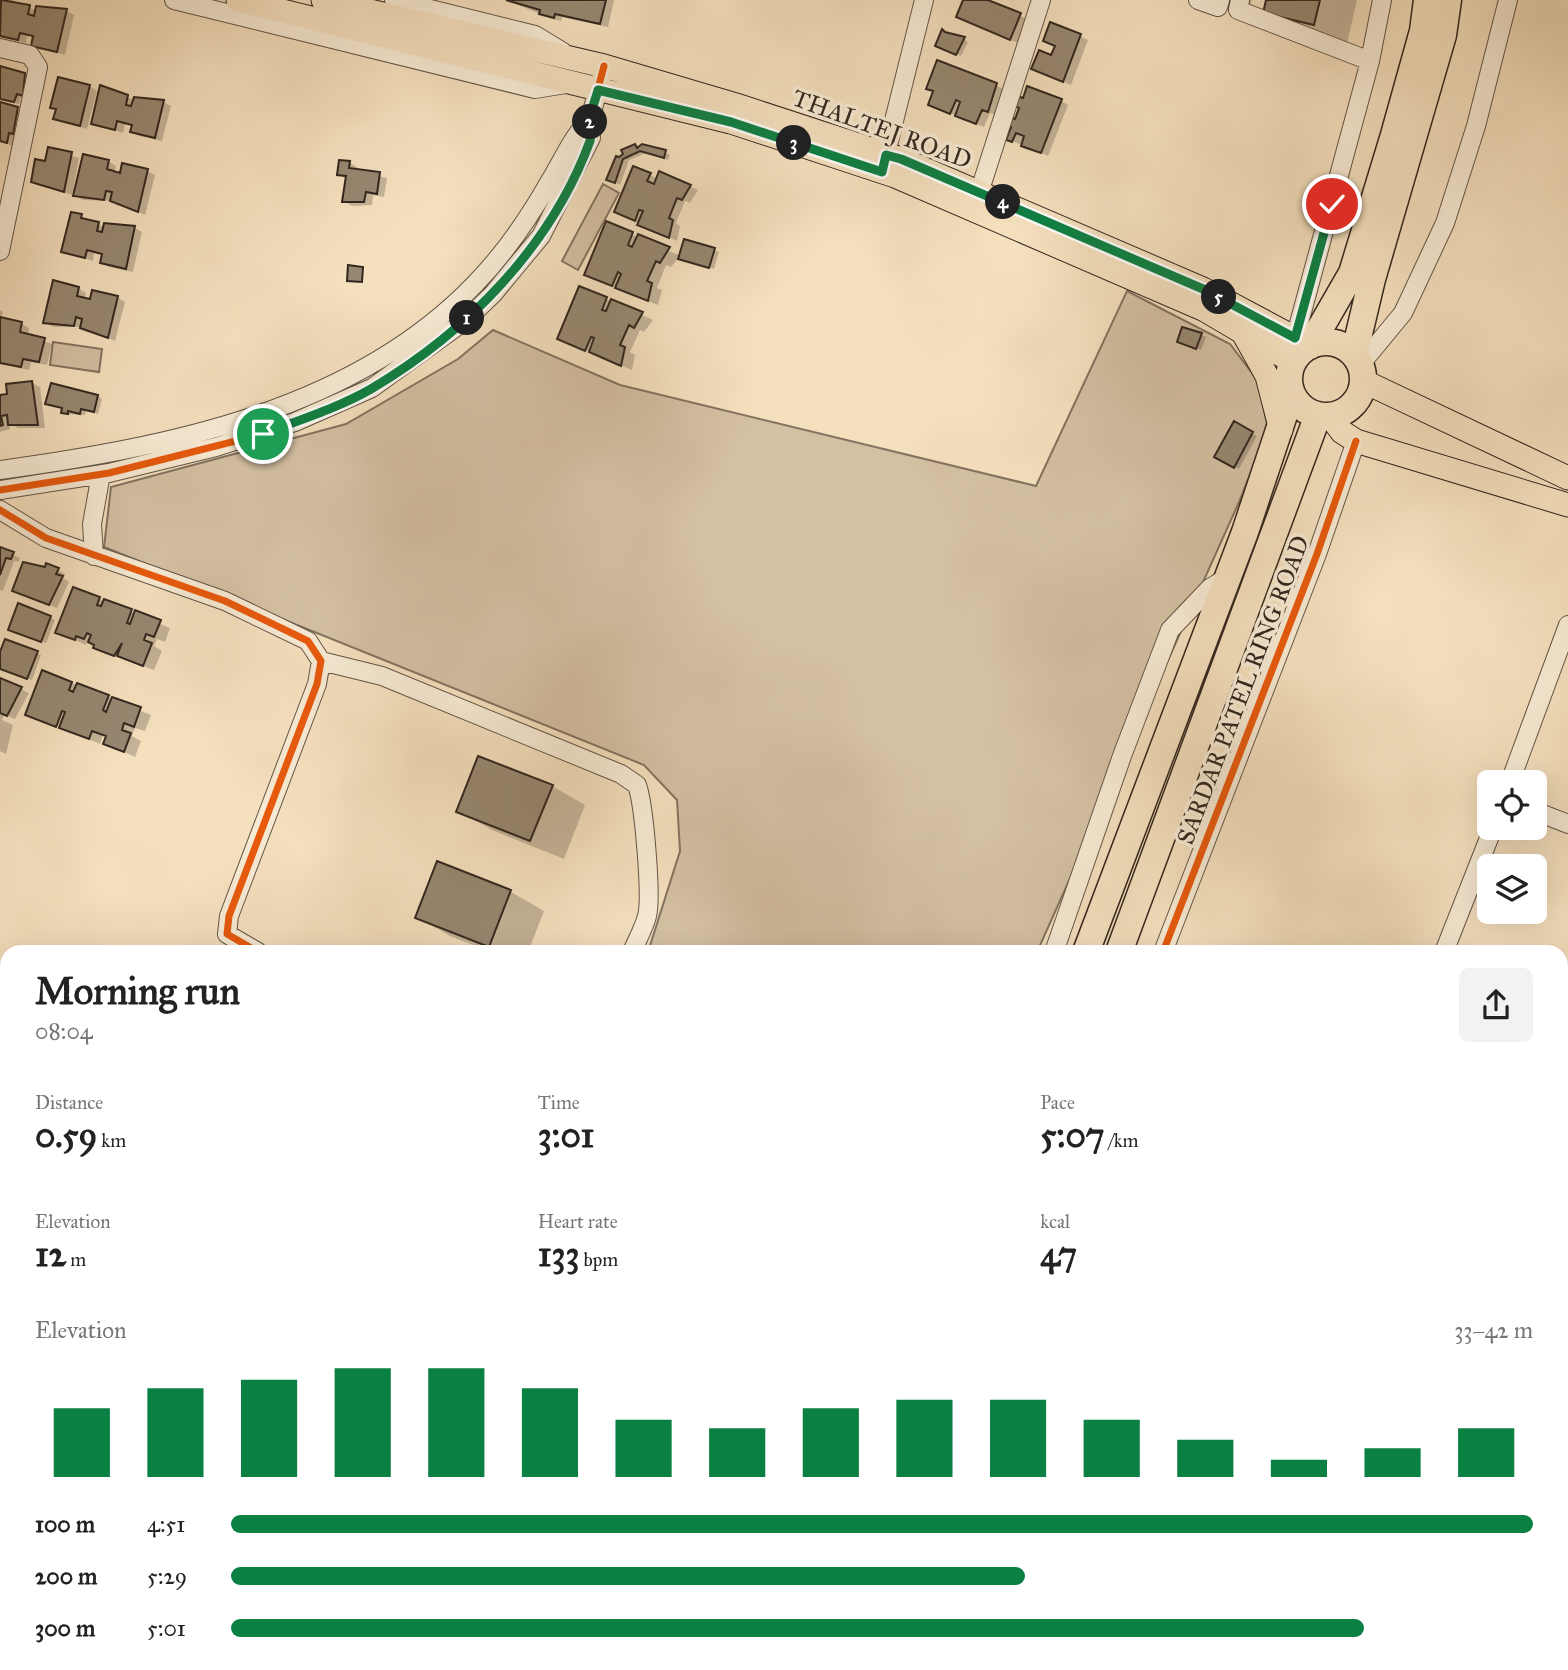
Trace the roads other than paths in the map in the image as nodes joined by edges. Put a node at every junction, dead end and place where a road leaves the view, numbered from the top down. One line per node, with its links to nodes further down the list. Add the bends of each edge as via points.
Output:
1 (174, 0): 20 (street, via 535,89)
2 (238, 0): 16 (main road)
3 (323, 0): 16 (main road)
4 (394, 0): 14 (street)
5 (924, 0): 23 (street)
6 (1041, 0): 24 (street)
7 (1198, 0): 8 (street, via 1218,7)
8 (1220, 0)
9 (1240, 0): 18 (street, via 1238,10)
10 (1382, 0): 18 (street)
11 (1427, 0): 25 (highway)
12 (1448, 0): 25 (highway, via 1443,35)
13 (1508, 0): 29 (street, via 1445,223 1403,313)
14 (427, 4): 17 (street, via 535,35)
15 (0, 48): 26 (street, via 30,55 38,66)
16 (518, 58): 17 (main road, THALTEJ ROAD); 20 (main road)
17 (578, 60): 19 (main road, THALTEJ ROAD)
18 (1370, 61): 28 (street)
19 (604, 66): 21 (street); 23 (main road, THALTEJ ROAD, via 736,105)
20 (573, 83): 21 (main road)
21 (598, 90): 22 (street); 23 (main road)
22 (590, 119): 34 (street, via 576,132 532,213 475,285 440,317 367,366 284,405 191,434); 35 (street, via 591,138 534,245 466,320 397,371 348,401 263,434)
23 (884, 163): 24 (main road, THALTEJ ROAD); 27 (main road, via 1205,310)
24 (979, 192): 28 (main road, THALTEJ ROAD, via 1203,289)
25 (1385, 200): 28 (highway, via 1352,273); 29 (highway)
26 (0, 251)
27 (1243, 333): 28 (main road); 32 (main road, via 1267,376)
28 (1299, 349): 29 (highway, via 1334,343); 30 (highway, via 1289,383)
29 (1359, 367): 31 (highway, via 1358,398 1351,407); 36 (main road)
30 (1291, 394): 31 (highway, via 1307,411); 32 (highway)
31 (1324, 416): 33 (main road); 52 (highway, SARDAR PATEL RING ROAD)
32 (1281, 430): 41 (highway)
33 (1356, 440): 38 (main road); 53 (street, SARDAR PATEL RING ROAD, via 1312,568)
34 (0, 470)
35 (101, 474): 37 (street); 40 (street, via 92,524)
36 (1568, 478)
37 (0, 490)
38 (1568, 505)
39 (0, 510): 40 (street, via 46,538)
40 (94, 556): 43 (street, via 225,601 308,641)
41 (1228, 577): 50 (street, via 1210,588 1170,630); 51 (highway)
42 (1568, 625): 44 (street)
43 (321, 661): 48 (street, via 317,684 229,916 227,934); 49 (street, via 382,677 621,774 637,785 645,819 649,901)
44 (1514, 770)
45 (1547, 816): 46 (street)
46 (1568, 824)
47 (1488, 840): 54 (street)
48 (246, 945)
49 (635, 945)
50 (1057, 945)
51 (1089, 945)
52 (1122, 945)
53 (1166, 945)
54 (1447, 945)

